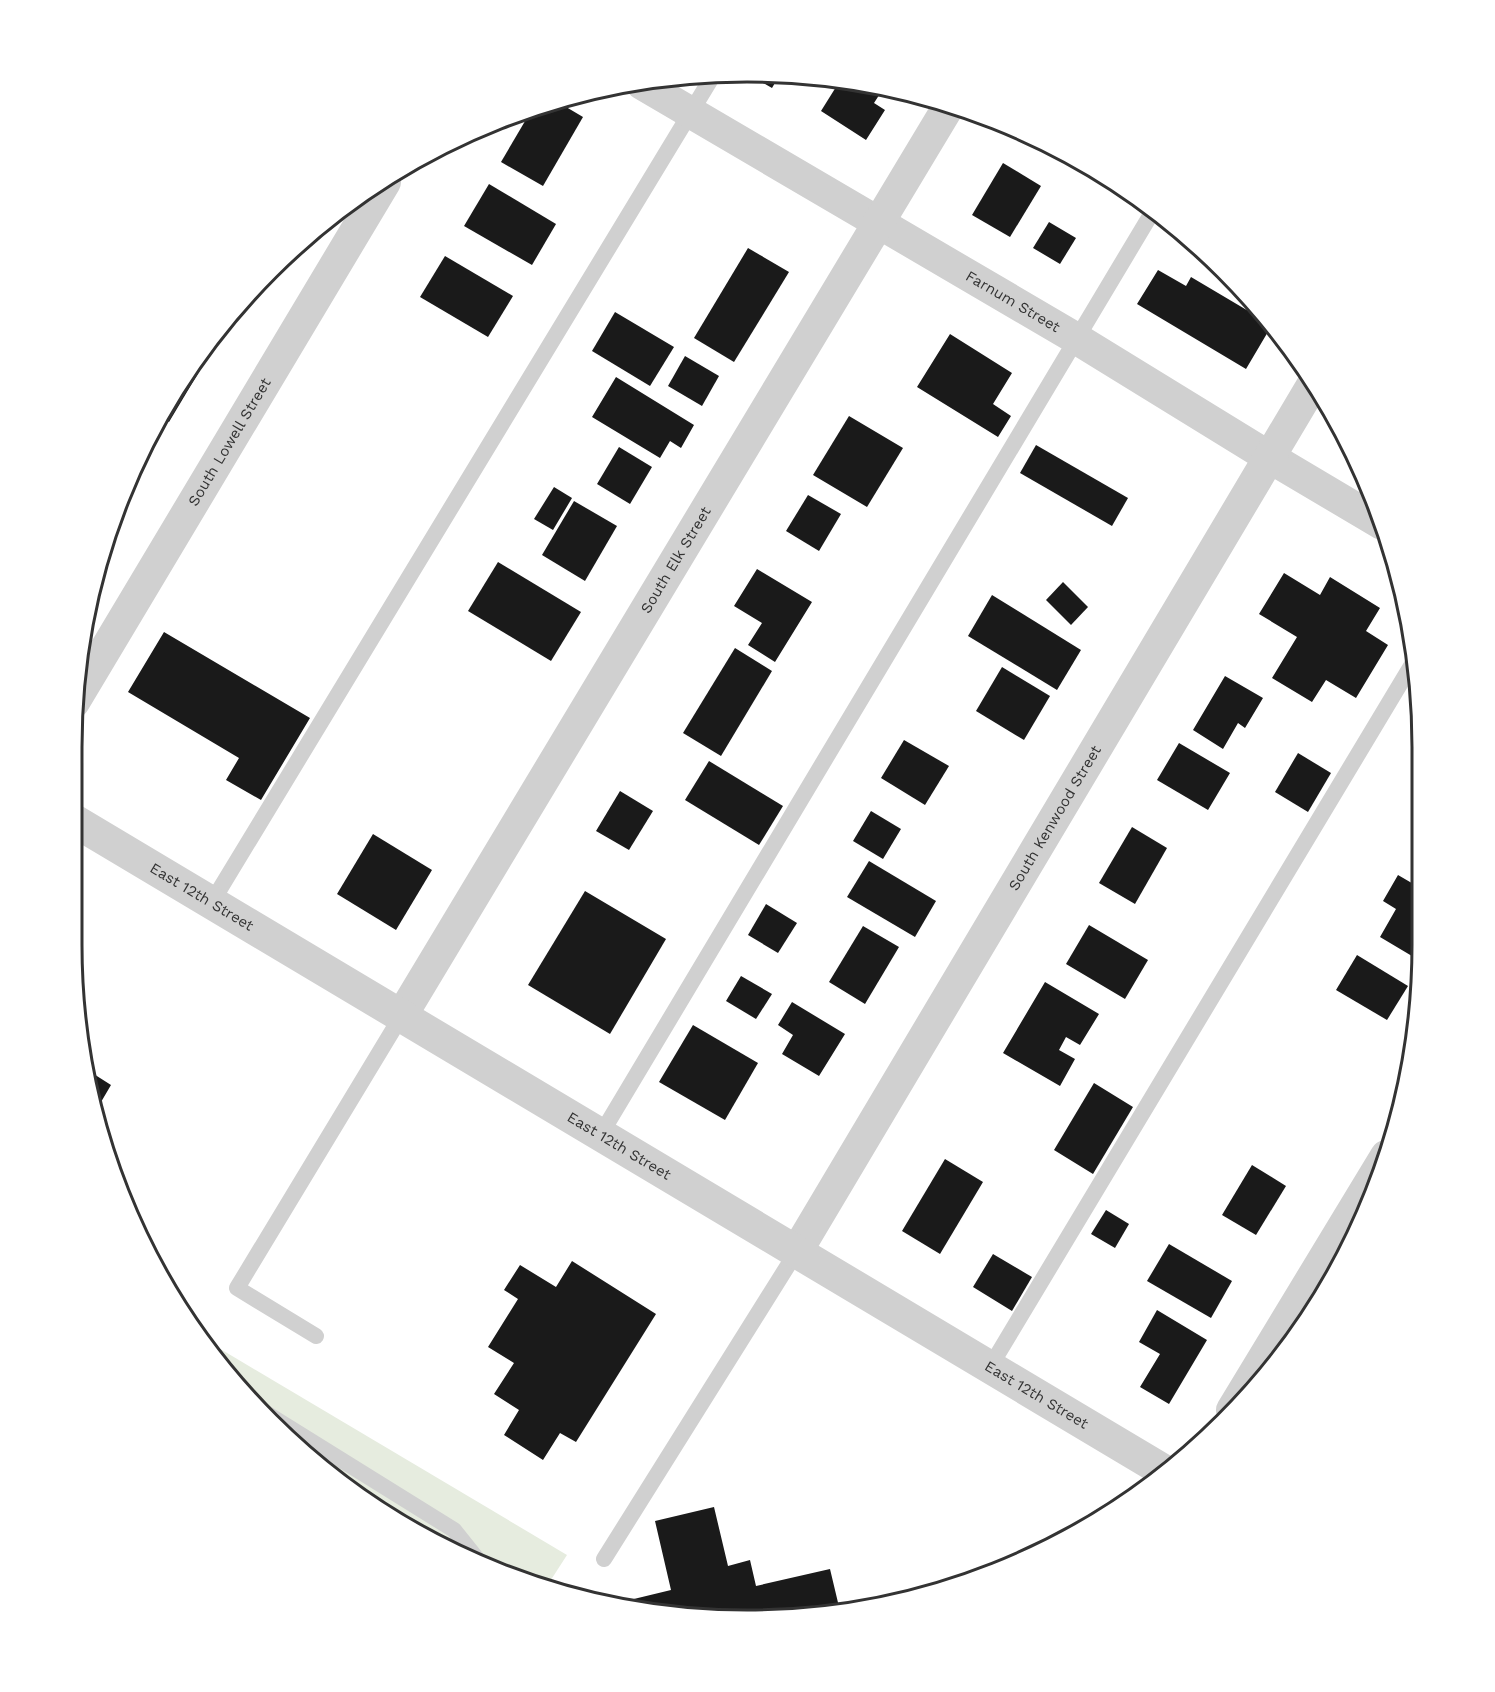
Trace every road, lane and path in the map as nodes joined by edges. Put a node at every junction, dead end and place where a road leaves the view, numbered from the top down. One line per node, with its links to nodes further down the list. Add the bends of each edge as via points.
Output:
1 (708, 84): 3 (lane)
2 (652, 90): 3 (street, Farnum Street)
3 (691, 112): 7 (street, Farnum Street); 15 (lane)
4 (945, 113): 7 (street, South Elk Street)
5 (375, 197): 13 (street, South Lowell Street)
6 (1149, 218): 8 (lane)
7 (880, 222): 8 (street, Farnum Street); 16 (street, South Elk Street)
8 (1077, 339): 10 (street, Farnum Street); 17 (lane)
9 (1308, 392): 10 (street, South Kenwood Street)
10 (1269, 457): 11 (street, Farnum Street); 19 (street, South Kenwood Street)
11 (1371, 519)
12 (1408, 671): 21 (lane)
13 (86, 682)
14 (82, 825): 15 (street, East 12th Street)
15 (212, 902): 16 (street, East 12th Street)
16 (402, 1015): 17 (street, East 12th Street); 20 (lane, via 237,1288)
17 (601, 1134): 19 (street, East 12th Street)
18 (1365, 1190): 22 (street)
19 (797, 1251): 21 (street, East 12th Street); 26 (lane)
20 (316, 1336)
21 (990, 1367): 24 (street, East 12th Street)
22 (1252, 1377)
23 (294, 1431): 25 (lane, via 454,1530)
24 (1158, 1467)
25 (468, 1548)
26 (604, 1559)

